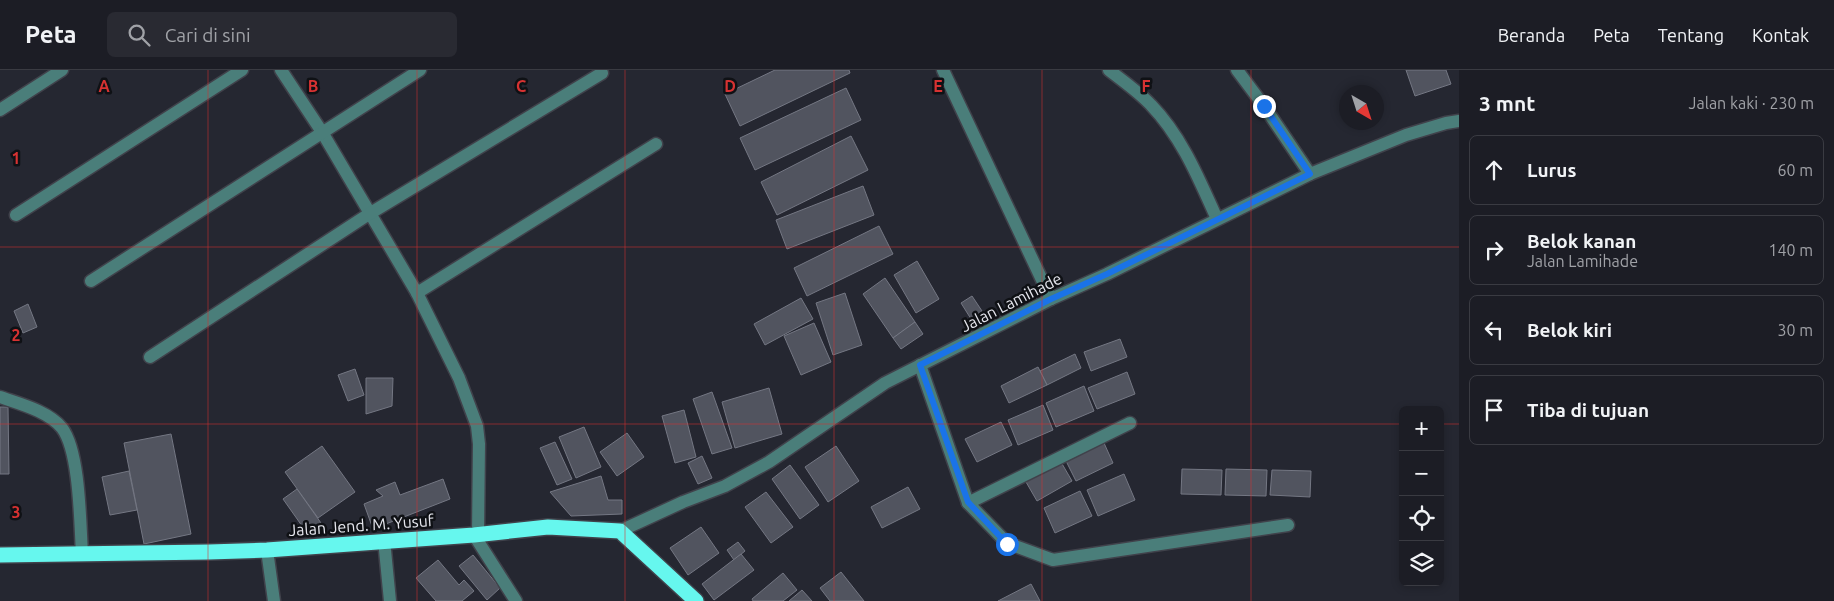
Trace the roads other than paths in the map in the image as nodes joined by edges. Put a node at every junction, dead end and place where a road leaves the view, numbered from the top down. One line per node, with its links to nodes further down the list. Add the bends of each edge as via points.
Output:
1 (62, 70): 9 (street)
2 (242, 70): 15 (street)
3 (281, 70): 11 (street)
4 (420, 70): 11 (street)
5 (943, 70): 19 (street)
6 (1109, 70): 16 (street, via 1151,105 1171,131 1193,167)
7 (1237, 70): 13 (street)
8 (602, 73): 14 (street)
9 (0, 110)
10 (1459, 121): 13 (street, Jalan Lamihade, via 1406,135)
11 (322, 132): 14 (street); 17 (street)
12 (656, 144): 18 (street)
13 (1310, 174): 16 (street, Jalan Lamihade)
14 (369, 214): 18 (street); 20 (street)
15 (16, 215)
16 (1217, 219): 19 (street, Jalan Lamihade)
17 (91, 281)
18 (417, 293): 27 (street, via 459,378 477,426)
19 (1051, 299): 21 (street, Jalan Lamihade)
20 (150, 357)
21 (920, 365): 24 (street); 26 (street, Jalan Lamihade, via 885,383 768,462 724,486)
22 (0, 397): 30 (street, via 49,417 68,440 74,458)
23 (1130, 423): 24 (street)
24 (968, 502): 25 (street, via 1007,544 1053,560)
25 (1288, 525)
26 (620, 531): 27 (highway, Jalan Jend. M. Yusuf, via 548,527); 35 (highway)
27 (476, 535): 28 (highway, Jalan Jend. M. Yusuf); 34 (street)
28 (384, 540): 29 (highway, Jalan Jend. M. Yusuf); 33 (street)
29 (267, 550): 30 (highway, Jalan Jend. M. Yusuf); 32 (street)
30 (82, 554): 31 (highway, Jalan Jend. M. Yusuf)
31 (0, 555)
32 (274, 601)
33 (390, 601)
34 (516, 601)
35 (696, 601)

